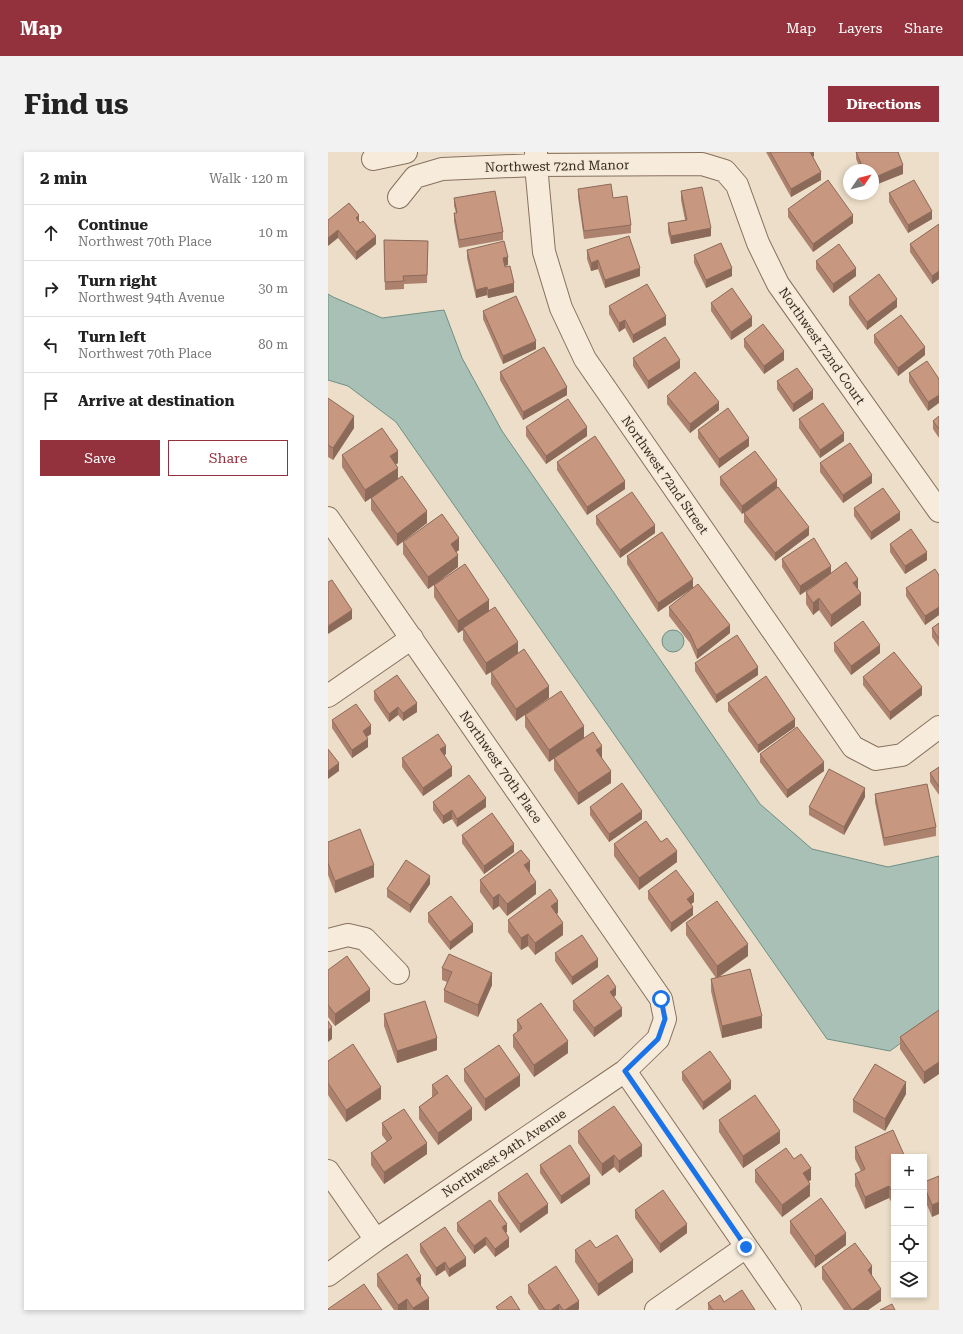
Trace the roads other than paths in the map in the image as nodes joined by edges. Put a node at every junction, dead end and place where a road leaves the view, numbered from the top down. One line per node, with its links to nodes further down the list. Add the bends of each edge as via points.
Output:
1 (406, 152): 3 (street)
2 (536, 158): 4 (street, Northwest 72nd Manor); 5 (street, Northwest 72nd Manor, via 702,164); 11 (street, Northwest 72nd Street, via 544,252 562,308 586,359 853,747 876,759 902,755)
3 (373, 159)
4 (446, 161): 6 (street, Northwest 72nd Manor, via 415,177)
5 (725, 171): 7 (street, Northwest 72nd Court, via 737,185 758,243 778,284)
6 (399, 197)
7 (939, 510)
8 (328, 518): 9 (street, Northwest 70th Place)
9 (412, 638): 10 (street); 14 (street, Northwest 70th Place, via 661,999)
10 (328, 696)
11 (939, 727)
12 (328, 940): 13 (street, via 348,934 365,939)
13 (398, 973)
14 (665, 1019): 15 (street, Northwest 94th Avenue, via 658,1039)
15 (625, 1071): 17 (street, Northwest 94th Avenue); 18 (street)
16 (328, 1171): 17 (street)
17 (376, 1240): 19 (street, Northwest 94th Avenue)
18 (746, 1247): 20 (street); 21 (street)
19 (328, 1275)
20 (656, 1310)
21 (790, 1310)

